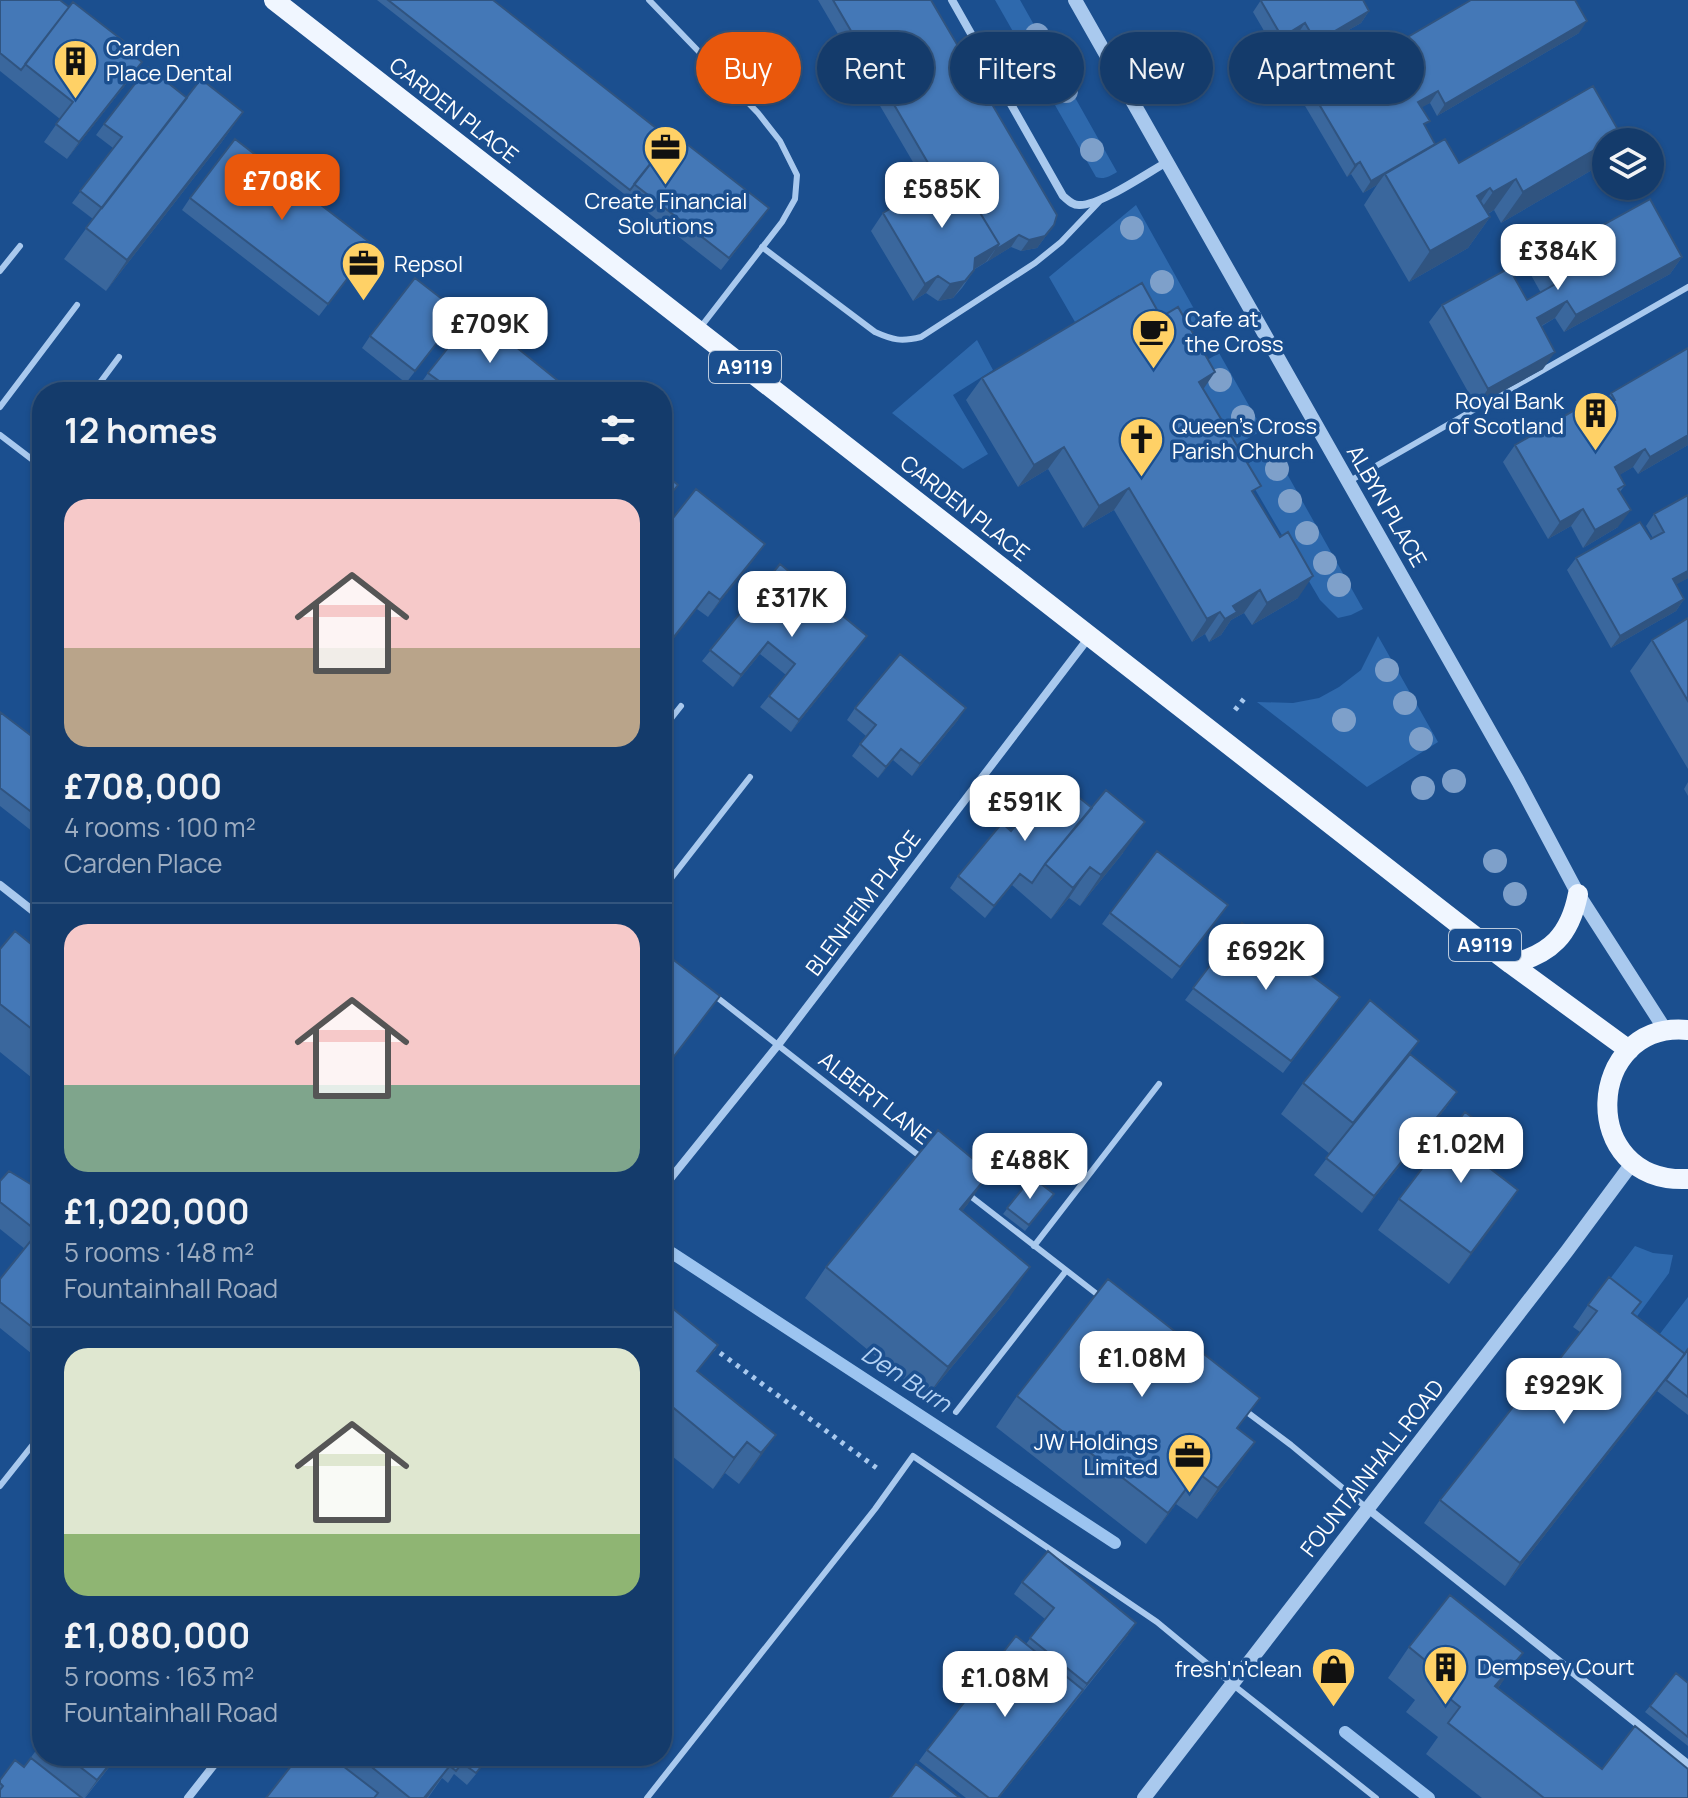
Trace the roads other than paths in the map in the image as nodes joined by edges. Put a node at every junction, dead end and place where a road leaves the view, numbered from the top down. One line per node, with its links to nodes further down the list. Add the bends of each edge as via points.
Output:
1 (274, 0): 12 (main road, CARDEN PLACE / A9119)
2 (649, 0): 8 (lane, via 758,113 797,175 795,199)
3 (952, 0): 6 (street, via 1063,196 1080,205)
4 (1075, 0): 5 (street, ALBYN PLACE)
5 (1167, 162): 6 (street); 18 (street, ALBYN PLACE)
6 (1101, 200): 8 (lane, via 1035,263 907,341 875,332)
7 (20, 246): 9 (lane)
8 (762, 247): 12 (lane)
9 (0, 271)
10 (1688, 287): 18 (lane)
11 (77, 305): 15 (lane)
12 (698, 330): 19 (main road, CARDEN PLACE / A9119)
13 (119, 357): 14 (lane)
14 (100, 382)
15 (0, 407)
16 (0, 435): 17 (lane)
17 (32, 458)
18 (1348, 482): 25 (street, ALBYN PLACE)
19 (1090, 636): 27 (main road, CARDEN PLACE / A9119); 31 (street, BLENHEIM PLACE)
20 (681, 706): 21 (lane)
21 (672, 717)
22 (750, 777): 23 (lane)
23 (672, 877)
24 (0, 885): 26 (street)
25 (1578, 894): 27 (main road, via 1564,934 1531,959); 30 (street, ALBYN PLACE)
26 (32, 910)
27 (1511, 964): 32 (main road, CARDEN PLACE / A9119)
28 (708, 990): 31 (lane, ALBERT LANE)
29 (1688, 1030): 30 (main road)
30 (1666, 1031): 32 (main road)
31 (778, 1045): 34 (lane, ALBERT LANE); 36 (street, BLENHEIM PLACE)
32 (1629, 1050): 35 (main road, via 1616,1066 1606,1107 1619,1147)
33 (1159, 1084): 39 (lane)
34 (924, 1160)
35 (1633, 1162): 37 (main road, via 1661,1177); 46 (street, FOUNTAINHALL ROAD)
36 (672, 1177)
37 (1688, 1179)
38 (961, 1188): 39 (lane)
39 (1034, 1246): 40 (lane)
40 (1066, 1271): 41 (lane); 43 (lane)
41 (1103, 1299)
42 (1236, 1403): 46 (lane)
43 (956, 1412)
44 (32, 1446): 45 (lane)
45 (0, 1486)
46 (1368, 1509): 47 (street, FOUNTAINHALL ROAD); 48 (street)
47 (1232, 1684): 51 (lane, via 1157,1622 913,1456); 52 (street, FOUNTAINHALL ROAD); 53 (lane)
48 (1688, 1764)
49 (213, 1766): 50 (street)
50 (188, 1798)
51 (647, 1798)
52 (1144, 1798)
53 (1376, 1798)

